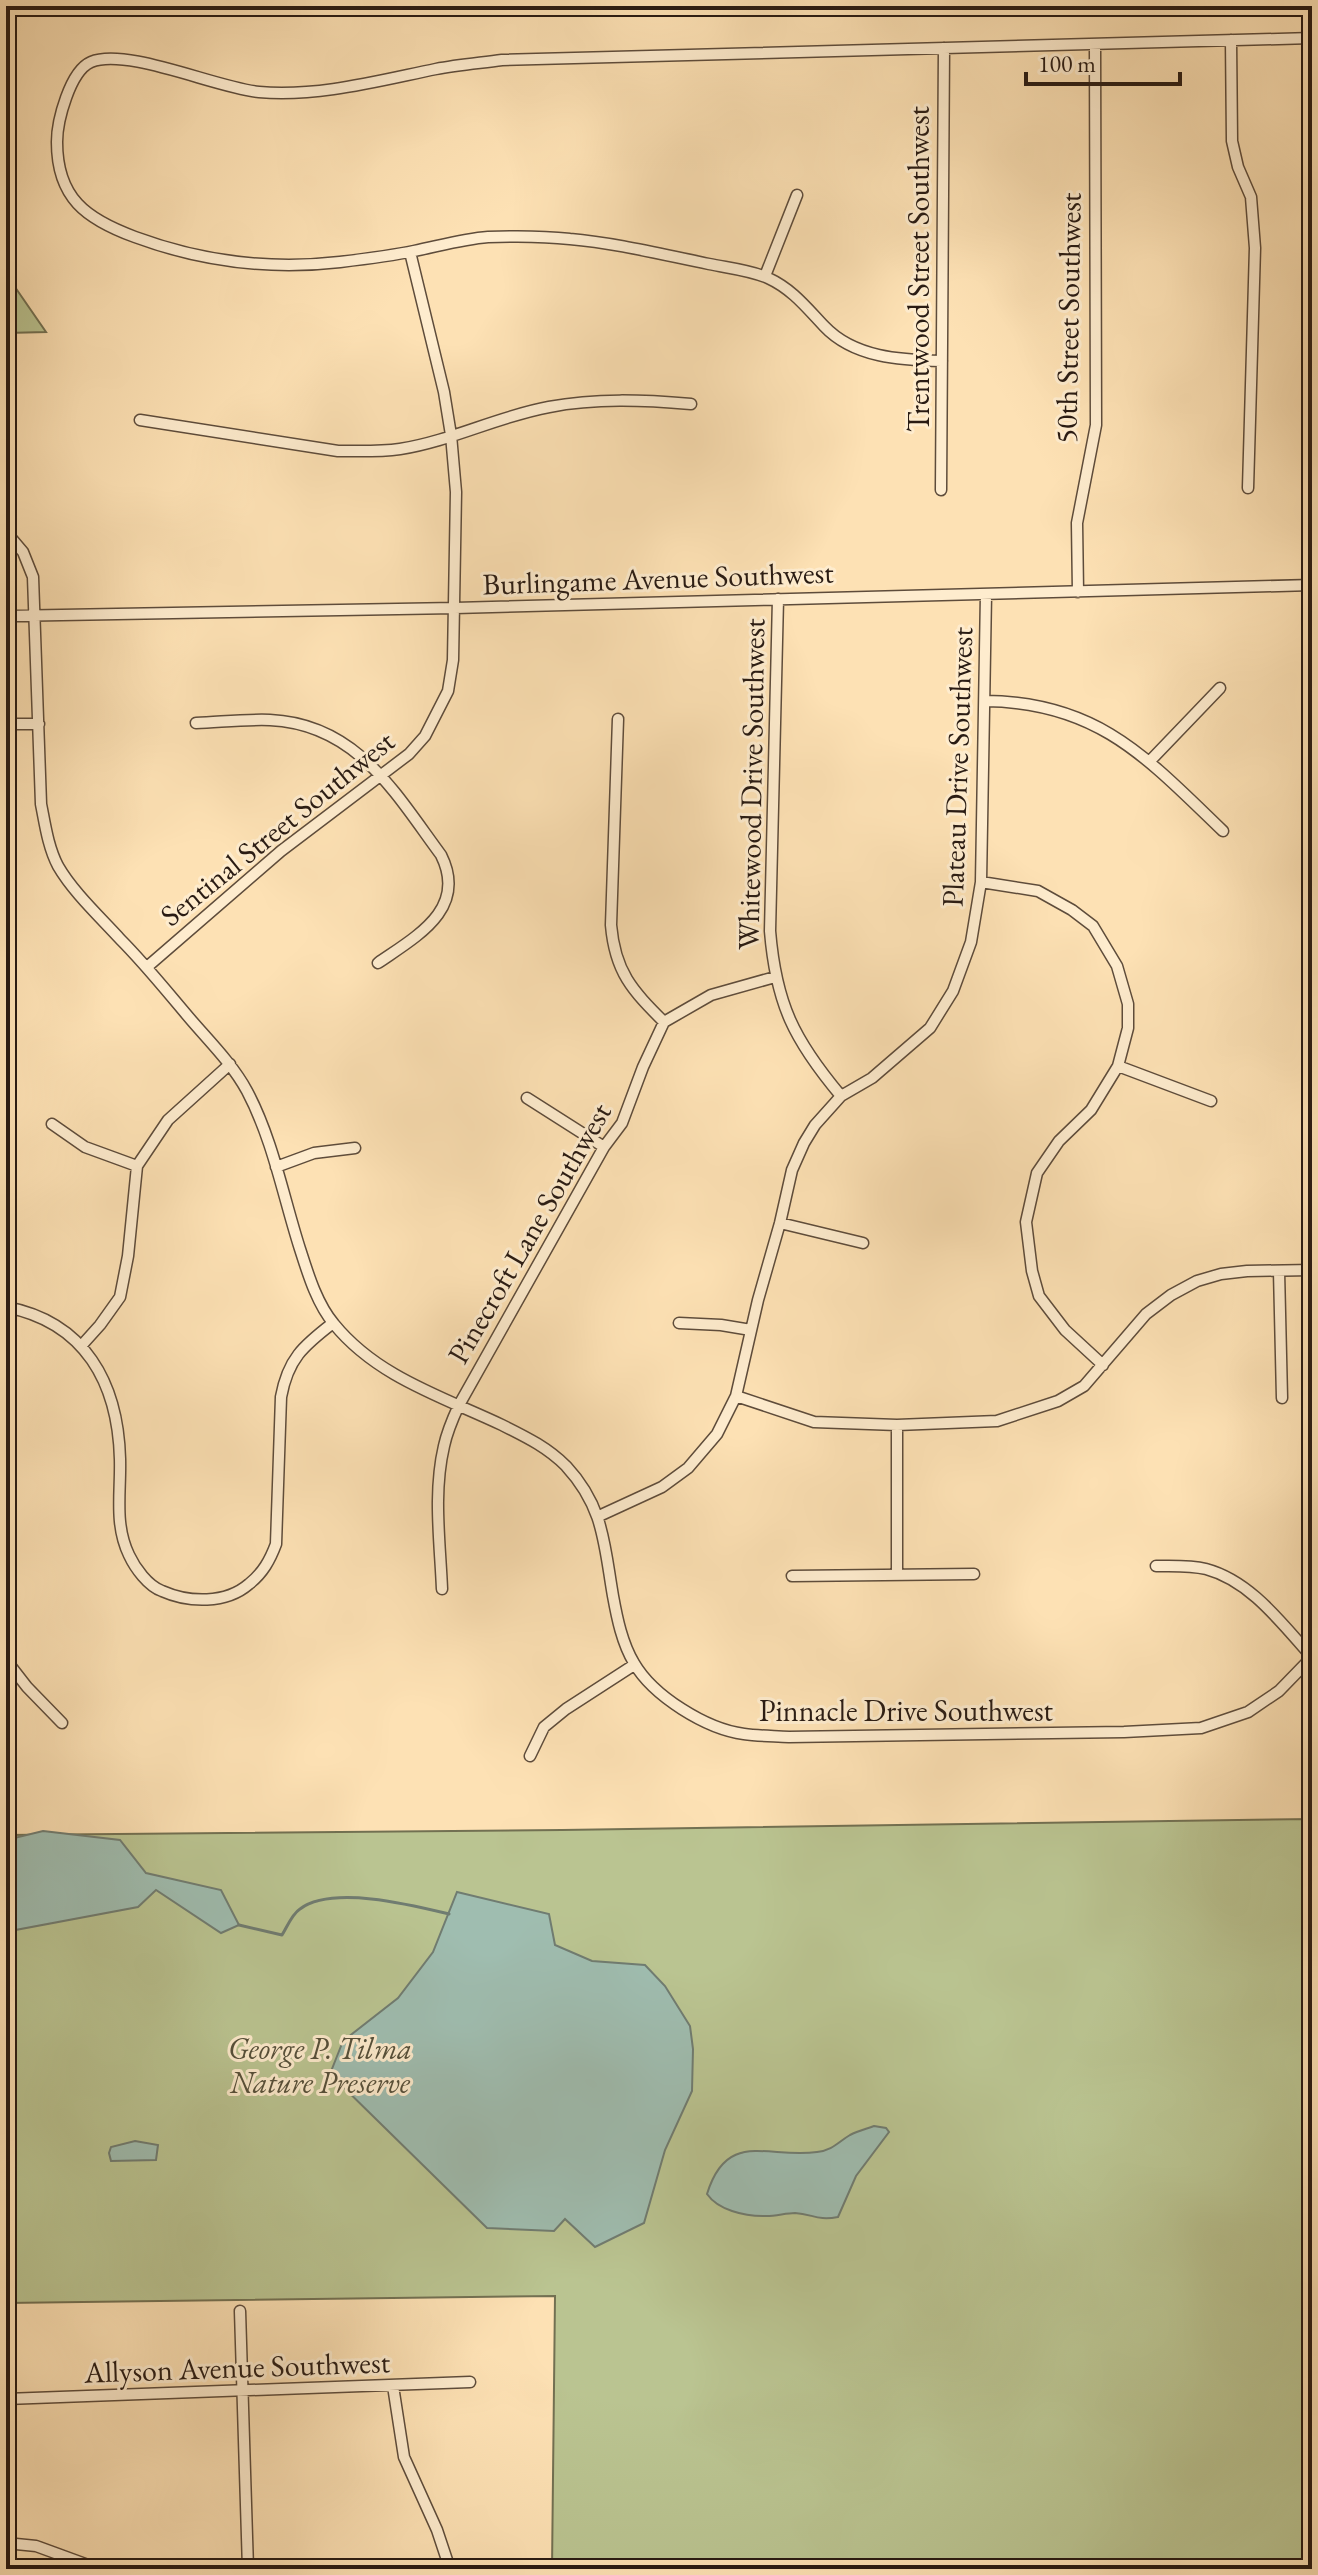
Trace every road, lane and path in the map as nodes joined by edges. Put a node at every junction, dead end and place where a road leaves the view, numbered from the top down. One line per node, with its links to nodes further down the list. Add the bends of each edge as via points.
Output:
1 (1312, 38): 2 (street)
2 (1231, 40): 3 (street); 12 (street, via 1232,141 1251,197 1255,248)
3 (1095, 44): 4 (street); 16 (street, 50th Street Southwest, via 1096,425 1077,523)
4 (944, 48): 6 (street, via 502,60 312,93 257,92 136,62 90,62 74,77 61,114 58,161 72,199 106,227 230,262 338,262); 8 (street, Trentwood Street Southwest)
5 (797, 195): 7 (street)
6 (410, 252): 7 (street, via 486,237 571,239); 11 (street, Sentinal Street Southwest)
7 (765, 276): 8 (street, via 794,293 826,329 863,351)
8 (942, 361): 13 (street, Trentwood Street Southwest)
9 (691, 404): 11 (street, via 580,402)
10 (140, 420): 11 (street, via 338,451 402,448)
11 (451, 435): 19 (street, Sentinal Street Southwest)
12 (1248, 488)
13 (941, 490)
14 (6, 532): 20 (street, Pinnacle Drive Southwest, via 23,552 33,577)
15 (1312, 585): 16 (street, Burlingame Avenue Southwest)
16 (1078, 592): 17 (street, Burlingame Avenue Southwest)
17 (986, 594): 18 (street, Burlingame Avenue Southwest); 23 (street, Plateau Drive Southwest)
18 (778, 599): 19 (street, Burlingame Avenue Southwest); 34 (street, Whitewood Drive Southwest, via 770,931)
19 (455, 608): 20 (street, Burlingame Avenue Southwest); 29 (street, Sentinal Street Southwest, via 448,691 425,736)
20 (36, 615): 21 (street, Burlingame Avenue Southwest); 27 (street, Pinnacle Drive Southwest)
21 (6, 616)
22 (1220, 688): 28 (street)
23 (985, 701): 28 (street, via 1042,706 1076,716 1111,733); 31 (street, Plateau Drive Southwest)
24 (618, 719): 35 (street, via 612,943 627,982)
25 (196, 723): 29 (street, via 272,720 312,727 353,747)
26 (6, 724): 27 (street)
27 (39, 724): 33 (street, Pinnacle Drive Southwest, via 41,804 58,865)
28 (1149, 762): 30 (street)
29 (381, 774): 32 (street, via 441,855 450,893 432,922); 33 (street, Sentinal Street Southwest, via 281,851)
30 (1223, 831)
31 (981, 882): 37 (street, via 1038,891 1072,910 1103,938 1128,1004); 38 (street, Plateau Drive Southwest, via 971,942 953,991 930,1028 872,1078)
32 (378, 963)
33 (147, 967): 36 (street, Pinnacle Drive Southwest)
34 (775, 977): 35 (street, via 711,995); 38 (street, Whitewood Drive Southwest, via 806,1054)
35 (664, 1022): 42 (street, Pinecroft Lane Southwest, via 622,1123)
36 (230, 1064): 44 (street, via 168,1120); 45 (street, Pinnacle Drive Southwest, via 247,1092)
37 (1118, 1066): 40 (street); 55 (street, via 1091,1110 1059,1141 1037,1173 1026,1222 1039,1296 1065,1330)
38 (841, 1096): 46 (street, Plateau Drive Southwest, via 804,1143)
39 (527, 1098): 42 (street)
40 (1211, 1101)
41 (52, 1124): 44 (street, via 85,1147)
42 (604, 1147): 58 (street, Pinecroft Lane Southwest)
43 (355, 1148): 45 (street, via 314,1153)
44 (137, 1166): 54 (street, via 120,1297)
45 (276, 1167): 51 (street, Pinnacle Drive Southwest, via 306,1267)
46 (780, 1223): 47 (street); 53 (street, Plateau Drive Southwest)
47 (863, 1243)
48 (1312, 1270): 49 (street)
49 (1279, 1271): 55 (street, via 1221,1274 1197,1281 1146,1314); 57 (street)
50 (6, 1307): 54 (street, via 31,1313)
51 (333, 1323): 54 (street, via 293,1359 284,1379 276,1544 268,1563 247,1586 212,1599 159,1591 129,1555 119,1516 116,1412 95,1361); 58 (street, Pinnacle Drive Southwest, via 385,1370)
52 (679, 1323): 53 (street)
53 (751, 1330): 56 (street, Plateau Drive Southwest)
54 (82, 1345)
55 (1103, 1365): 59 (street, via 1084,1386 1022,1414 997,1421)
56 (736, 1396): 59 (street, via 814,1422); 60 (street, Plateau Drive Southwest, via 717,1434 688,1468 638,1500)
57 (1282, 1398)
58 (459, 1405): 60 (street, Pinnacle Drive Southwest, via 549,1451 577,1479); 65 (street, Pinecroft Lane Southwest, via 438,1479)
59 (897, 1425): 63 (street)
60 (599, 1516): 68 (street, Pinnacle Drive Southwest, via 618,1621)
61 (1156, 1566): 66 (street, via 1204,1568 1231,1578)
62 (974, 1574): 63 (street)
63 (897, 1575): 64 (street)
64 (792, 1576)
65 (442, 1589)
66 (1312, 1657): 68 (street, Pinnacle Drive Southwest, via 1279,1691 1248,1712 1201,1728 789,1737 742,1734 705,1723)
67 (6, 1660): 69 (street)
68 (634, 1665): 70 (street, via 544,1727)
69 (62, 1723)
70 (530, 1756)
71 (240, 2311): 74 (street)
72 (470, 2382): 73 (street, Allyson Avenue Southwest)
73 (393, 2386): 74 (street, Allyson Avenue Southwest); 79 (street, via 404,2457)
74 (243, 2391): 75 (street, Allyson Avenue Southwest); 78 (street)
75 (6, 2399)
76 (6, 2543): 77 (street, via 36,2546)
77 (99, 2569)
78 (248, 2569)
79 (450, 2569)

